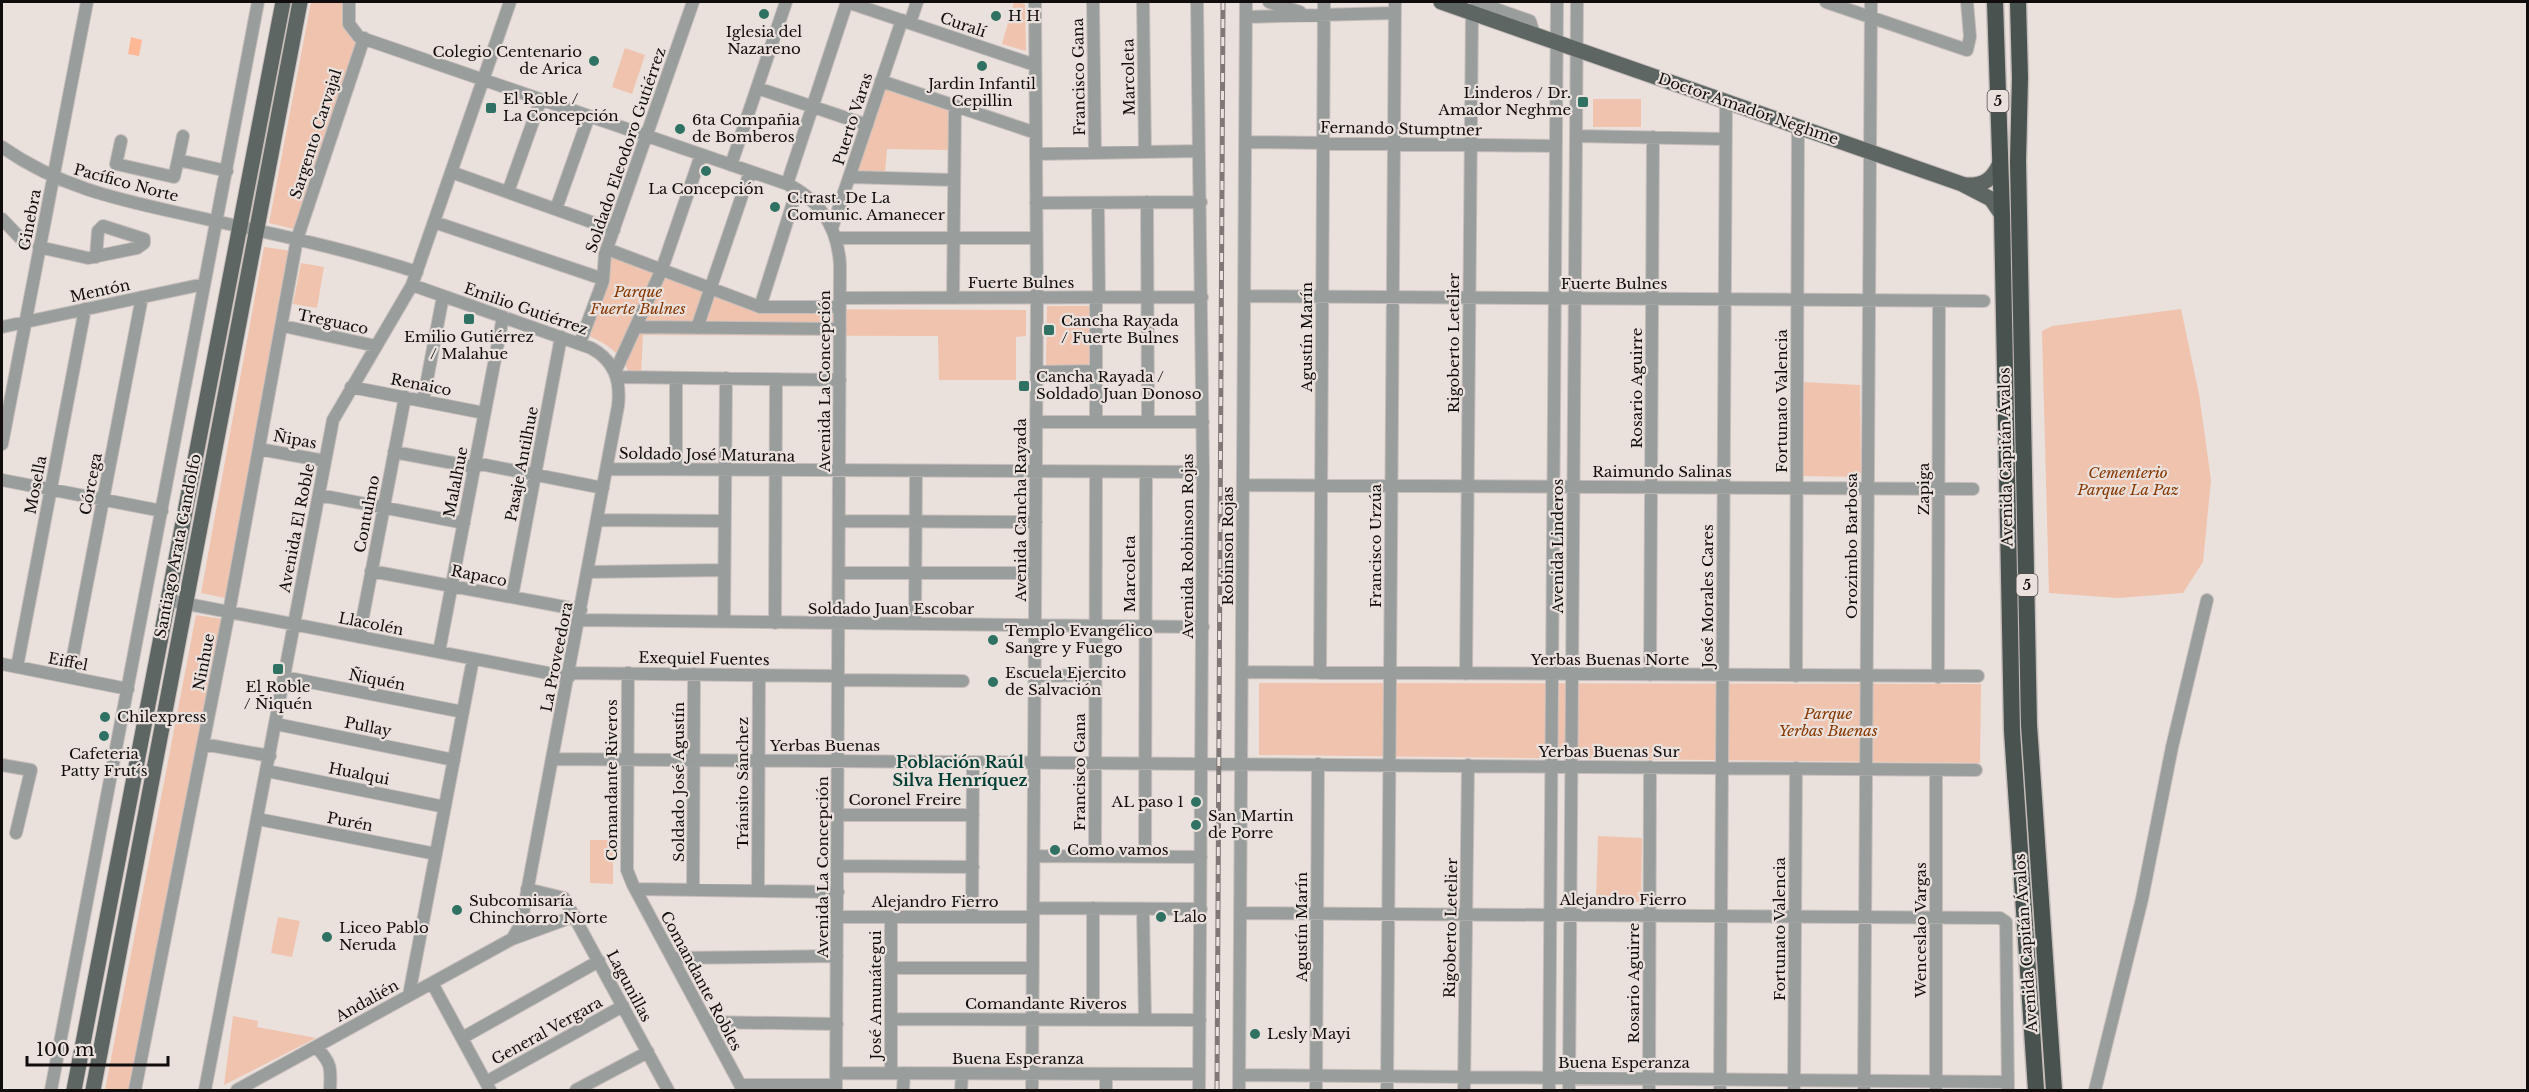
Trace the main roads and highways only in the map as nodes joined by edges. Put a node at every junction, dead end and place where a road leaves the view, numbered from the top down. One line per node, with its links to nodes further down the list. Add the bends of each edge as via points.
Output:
1 (283, 2): 10 (main road, Santiago Arata Gandolfo)
2 (300, 2): 11 (main road, Santiago Arata Gandolfo)
3 (1442, 2): 6 (main road, Doctor Amador Neghme)
4 (1995, 2): 7 (highway, Avenida Capitán Ávalos / 5)
5 (2018, 2): 13 (highway, Avenida Capitán Ávalos / 5, via 2029,725)
6 (1480, 5): 8 (main road, Doctor Amador Neghme, via 1534,34)
7 (2000, 163): 8 (main road, via 1986,182); 9 (highway, Avenida Capitán Ávalos / 5)
8 (1962, 184): 9 (main road, Doctor Amador Neghme, via 1990,199)
9 (2002, 215): 12 (highway, Avenida Capitán Ávalos / 5, via 2012,731)
10 (74, 1090)
11 (93, 1090)
12 (2036, 1090)
13 (2055, 1090)

